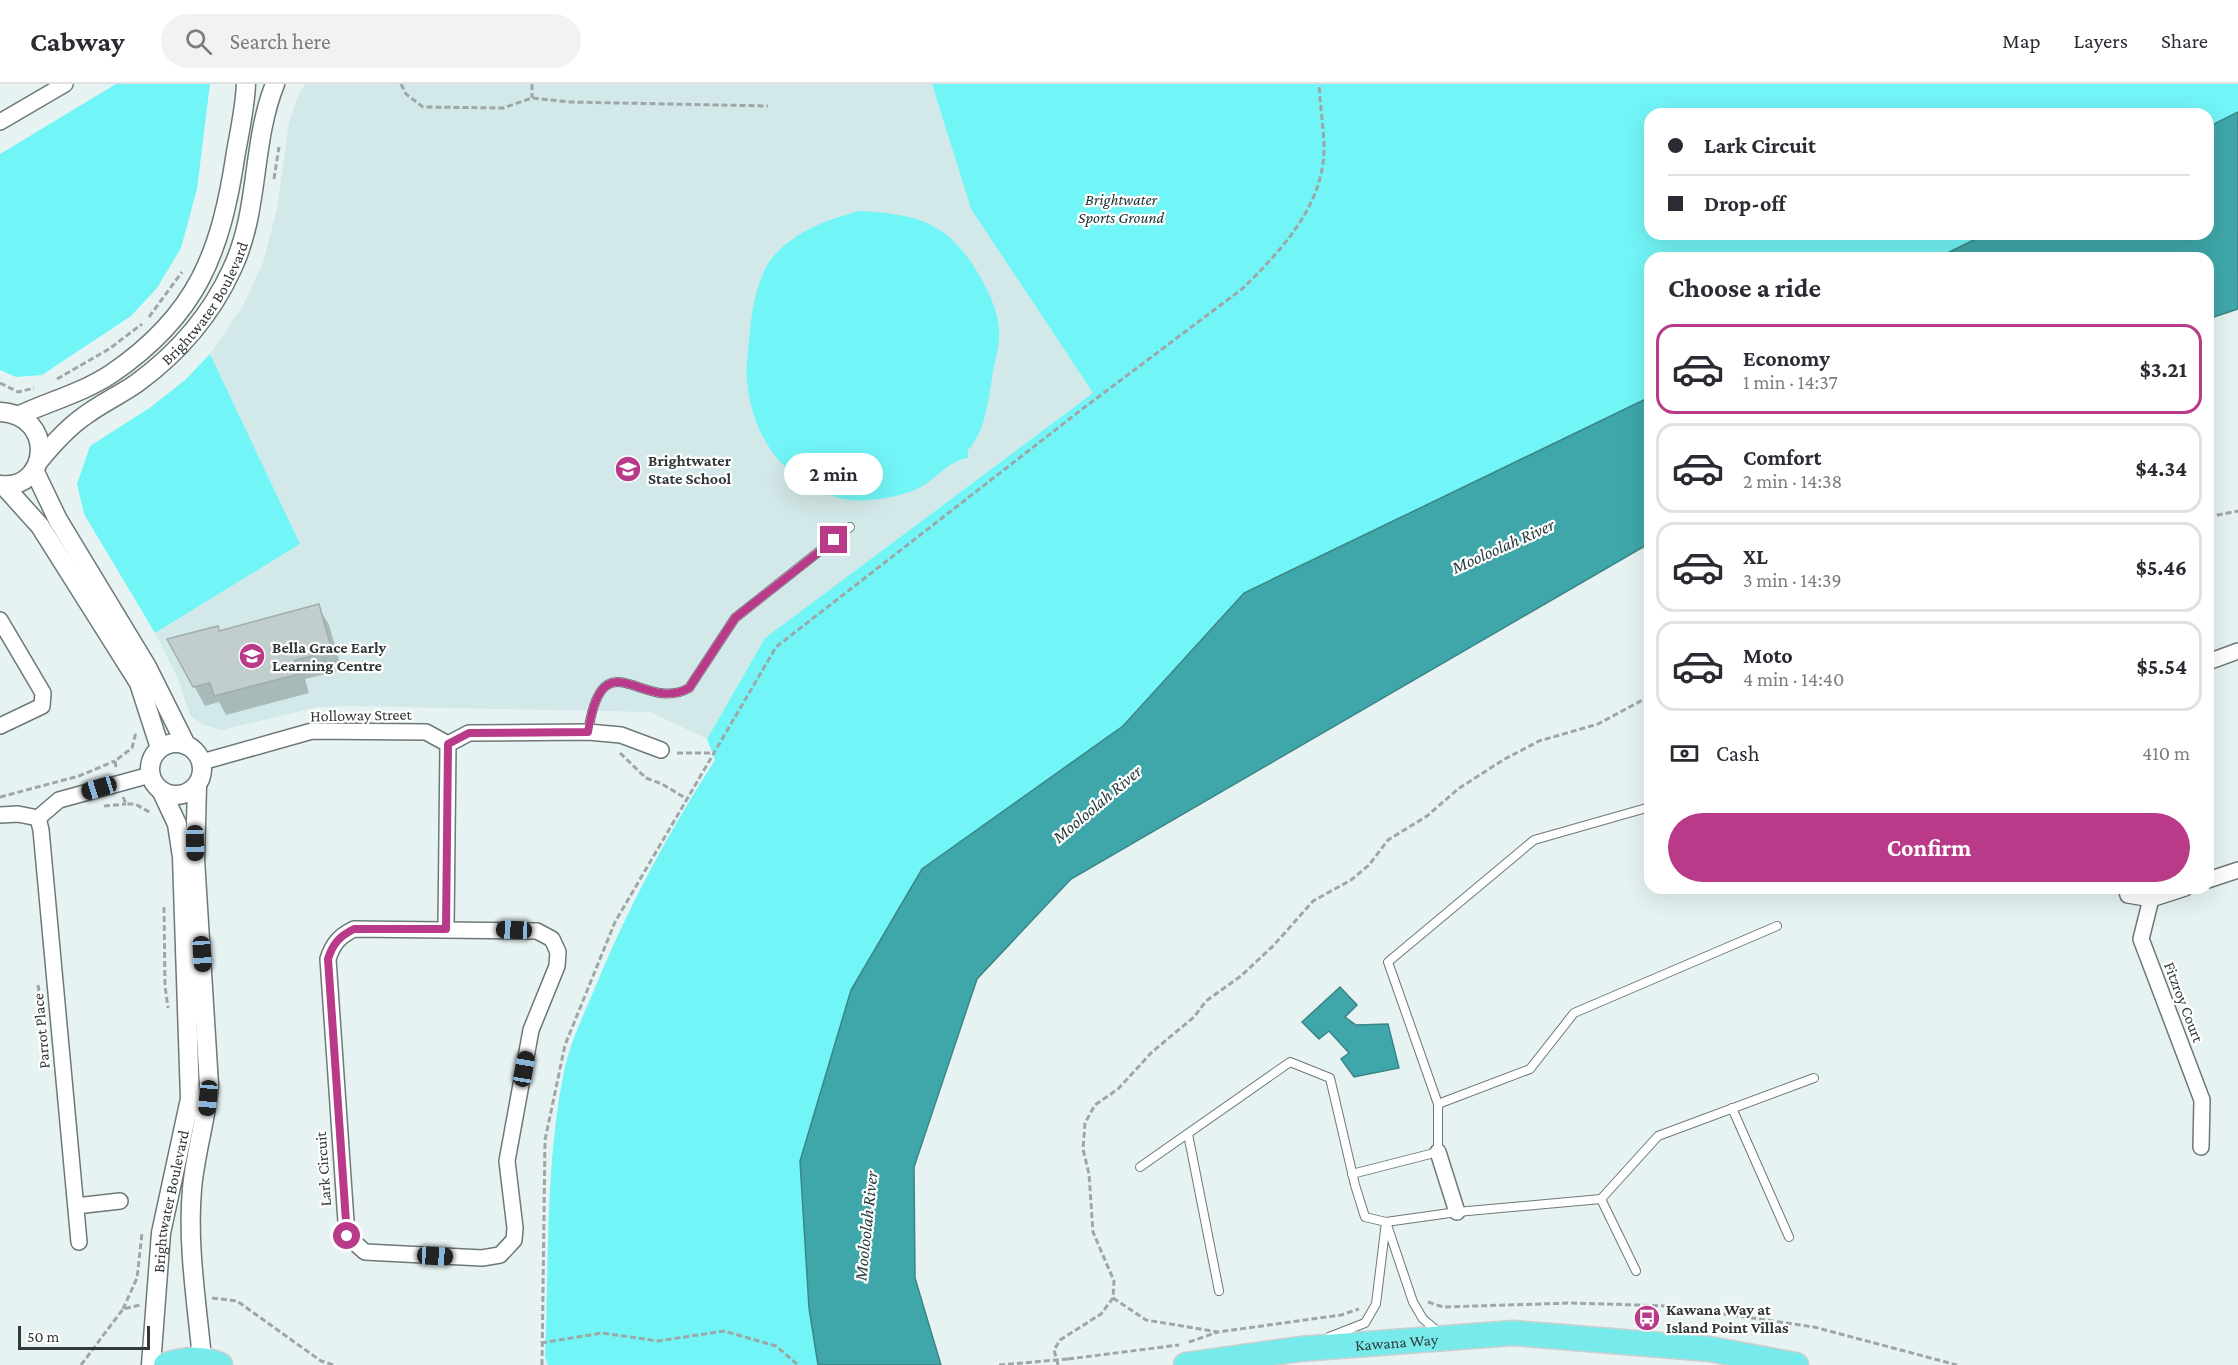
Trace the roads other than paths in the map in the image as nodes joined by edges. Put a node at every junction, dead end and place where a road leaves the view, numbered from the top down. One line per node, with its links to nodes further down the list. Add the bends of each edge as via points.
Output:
1 (65, 84): 4 (street)
2 (246, 84): 6 (street, Brightwater Boulevard, via 223,224 204,274 187,302 169,326 110,374 74,395)
3 (275, 84): 7 (street, Brightwater Boulevard, via 264,117 246,230 216,300 194,332 168,357 137,383 83,417)
4 (0, 122)
5 (0, 412): 6 (street)
6 (20, 416): 7 (street, via 36,430 41,451)
7 (36, 466): 8 (street, Brightwater Boulevard, via 17,483); 16 (street, via 58,520 147,667)
8 (2, 486): 17 (street, via 40,526 140,683)
9 (850, 527): 14 (lane, via 735,618 689,688 669,693 609,683 599,690 592,705)
10 (0, 620): 13 (street, via 43,693 42,706)
11 (2238, 651): 12 (street)
12 (2214, 660)
13 (0, 726)
14 (588, 732): 15 (street, via 469,733); 18 (street, via 621,735)
15 (448, 744): 19 (street, Holloway Street, via 426,732 312,731); 32 (street)
16 (186, 745): 17 (street, via 168,744); 19 (street)
17 (160, 748): 20 (street, via 151,760)
18 (661, 750)
19 (201, 762): 21 (street, via 202,775)
20 (150, 775): 22 (street); 25 (street, via 58,800)
21 (197, 786): 22 (street, via 176,796); 53 (street, Brightwater Boulevard, via 195,859 209,1085 191,1213)
22 (162, 792): 55 (street, Brightwater Boulevard, via 177,824 182,857 190,1099 161,1233)
23 (1644, 809): 34 (lane, via 1534,840 1388,962)
24 (0, 815): 25 (street)
25 (38, 818): 43 (street, Parrot Place)
26 (2238, 870): 27 (street)
27 (2214, 878)
28 (2128, 894): 30 (street)
29 (2166, 894): 30 (street)
30 (2151, 899): 37 (street, Fitzroy Court, via 2141,939 2202,1100)
31 (1777, 926): 34 (lane, via 1574,1013 1530,1069)
32 (446, 929): 32 (street, Lark Circuit, via 354,929 332,946 328,959 347,1236 365,1252 482,1258 500,1255 514,1240 507,1161 531,1030 557,966 558,952 552,939 537,931)
33 (1814, 1078): 35 (lane)
34 (1438, 1104): 38 (lane)
35 (1732, 1108): 41 (lane, via 1658,1136); 46 (lane)
36 (1188, 1134): 39 (lane); 40 (lane, via 1290,1062 1330,1078); 49 (lane)
37 (2201, 1148)
38 (1438, 1152): 40 (lane); 44 (street)
39 (1140, 1167)
40 (1352, 1174): 45 (lane, via 1365,1217)
41 (1601, 1200): 44 (lane); 48 (lane)
42 (120, 1202): 43 (street)
43 (76, 1206): 47 (street, Parrot Place)
44 (1457, 1212): 45 (lane)
45 (1386, 1222): 50 (lane, via 1413,1302 1423,1319); 52 (lane, via 1376,1304 1365,1323)
46 (1790, 1237)
47 (79, 1242)
48 (1636, 1271)
49 (1219, 1291)
50 (1444, 1336): 51 (main road, Kawana Way, via 1513,1333); 52 (main road, Kawana Way)
51 (1579, 1339): 59 (main road, Kawana Way); 60 (main road, Kawana Way, via 1710,1349)
52 (1300, 1349): 54 (main road, Kawana Way)
53 (211, 1362): 56 (main road, via 184,1359)
54 (1214, 1363): 57 (main road, Kawana Way); 58 (main road, Kawana Way)
55 (151, 1365)
56 (166, 1365)
57 (1186, 1365)
58 (1254, 1365)
59 (1277, 1365)
60 (1796, 1365)

